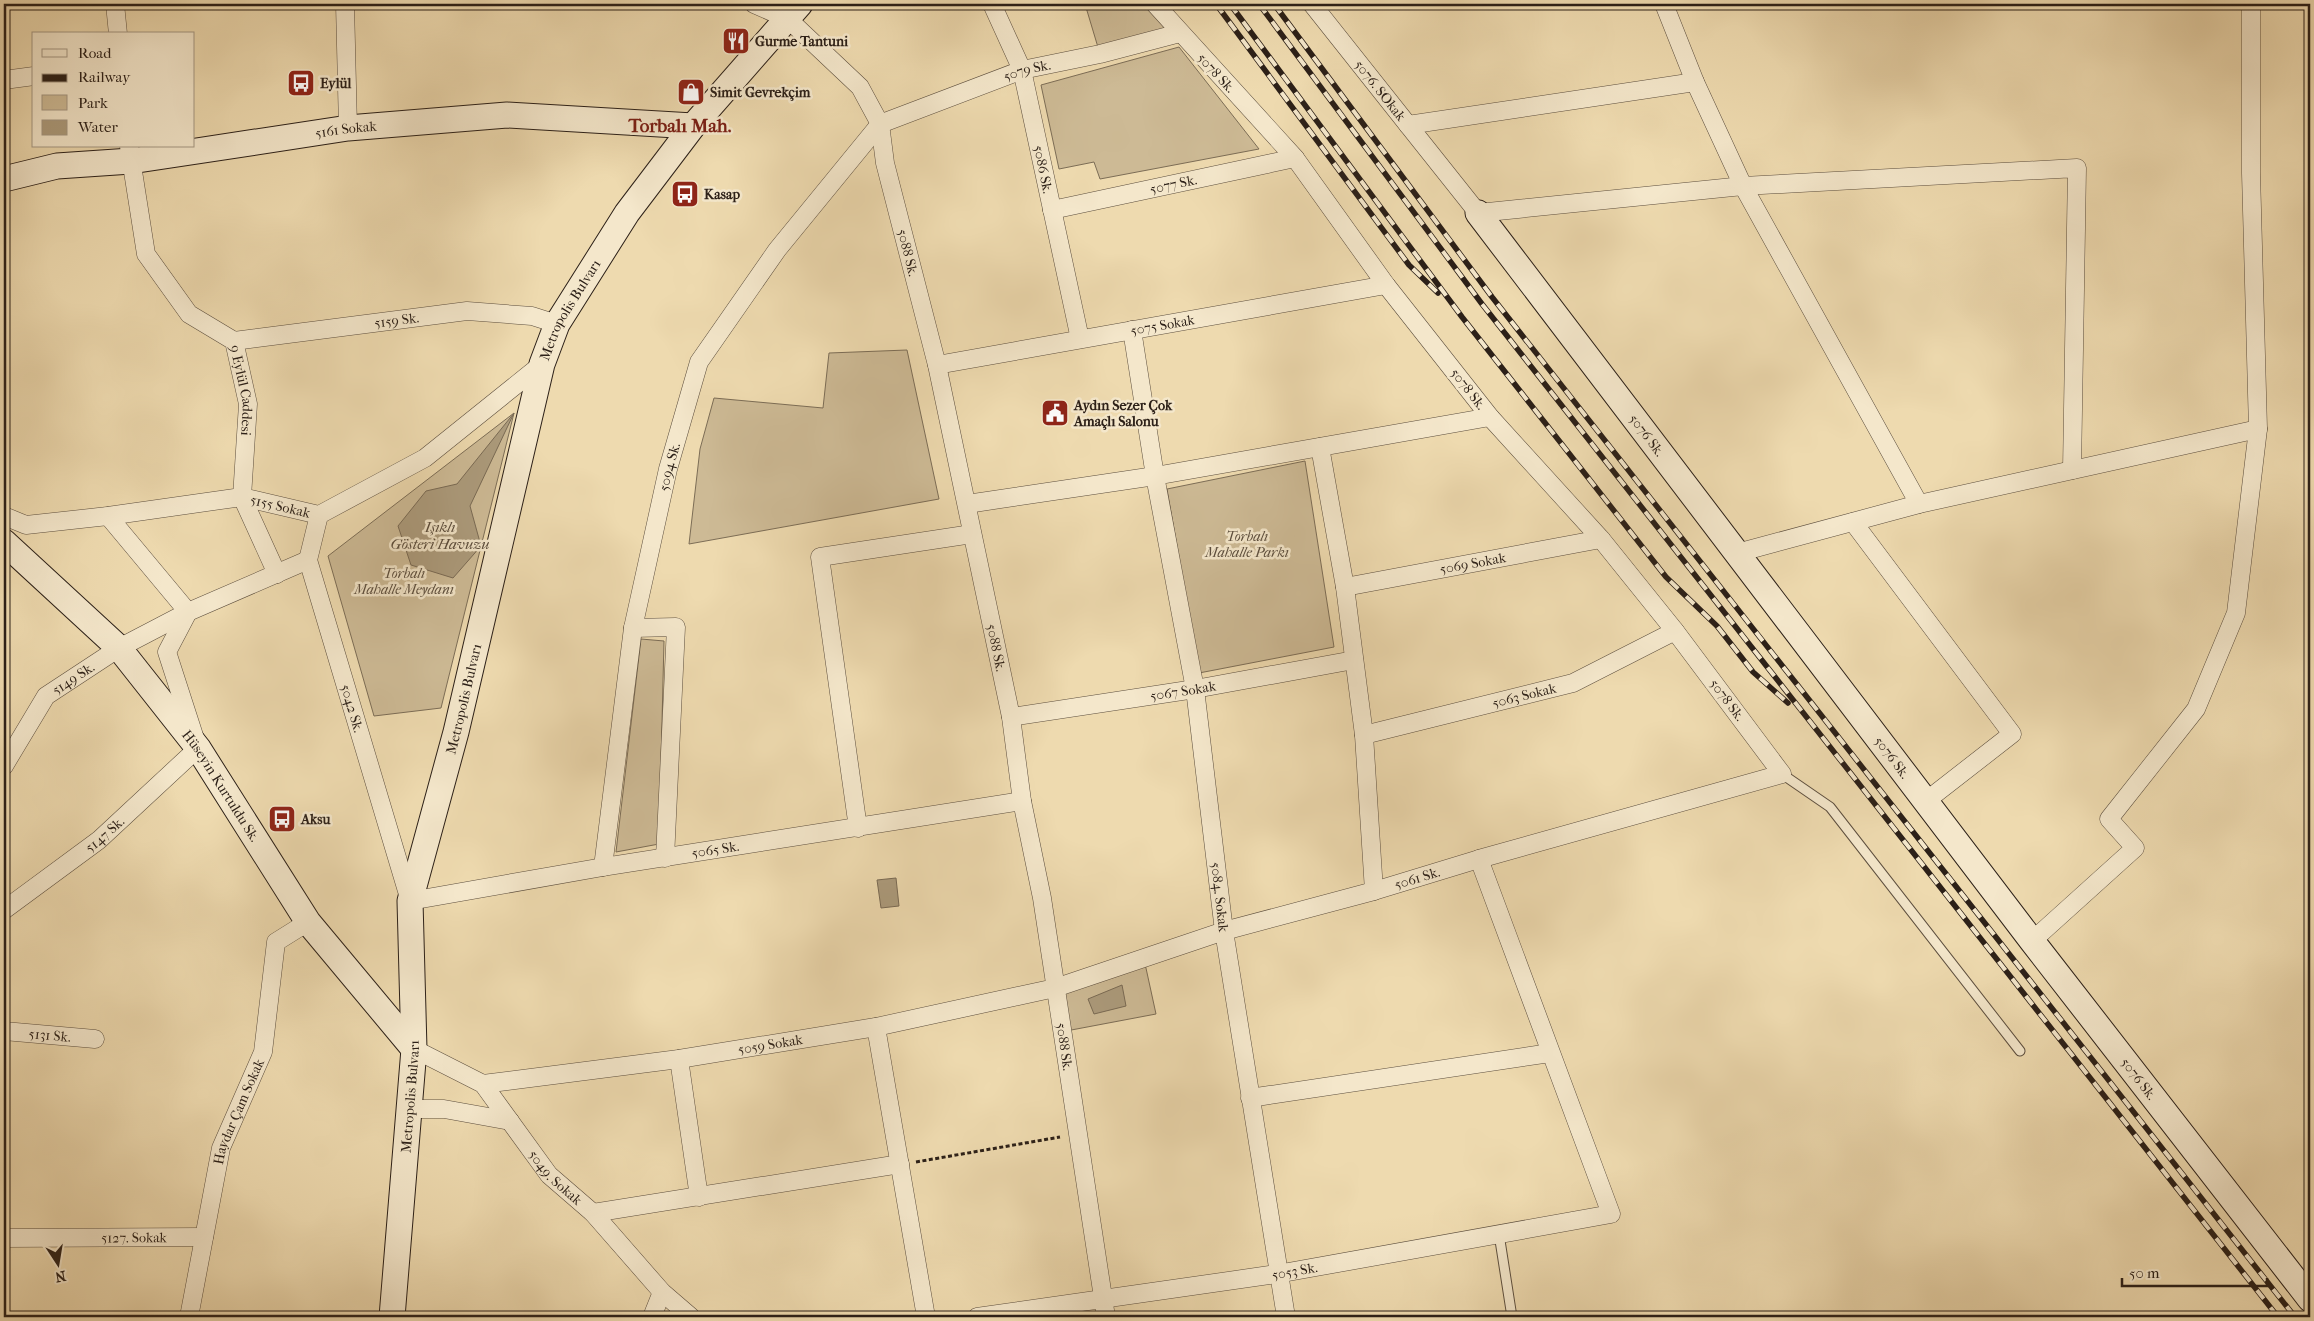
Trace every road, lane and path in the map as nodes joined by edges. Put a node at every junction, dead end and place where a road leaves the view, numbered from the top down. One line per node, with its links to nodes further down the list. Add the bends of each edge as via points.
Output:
1 (115, 4): 10 (street)
2 (345, 4): 19 (street)
3 (754, 4): 9 (street, 5088 Sk.)
4 (992, 4): 12 (street, 5086 Sk.)
5 (1155, 4): 11 (street, 5078 Sk.)
6 (1312, 4): 17 (street, 5076. SOkak)
7 (1664, 4): 15 (street)
8 (2251, 4): 36 (street, via 2251,173)
9 (794, 11): 16 (street, 5088 Sk., via 860,88); 18 (main road, Metropolis Bulvarı)
10 (118, 32)
11 (1180, 33): 12 (street, 5079 Sk.); 23 (street, 5078 Sk.)
12 (1022, 70): 16 (street, 5079 Sk.); 26 (street, 5086 Sk.)
13 (32, 76): 14 (street)
14 (4, 80)
15 (1696, 82): 17 (street, 5076. SOkak); 25 (street)
16 (880, 124): 34 (street, 5088 Sk., via 885,162); 55 (street, 5094 Sk., via 777,250 699,362 668,469)
17 (1408, 125): 27 (street)
18 (693, 126): 19 (main road, 5161 Sokak, via 506,115); 29 (main road, Metropolis Bulvarı, via 627,213)
19 (348, 128): 20 (main road, 5161 Sokak)
20 (195, 146)
21 (180, 148): 22 (main road, 5161 Sokak)
22 (130, 154): 24 (main road, 5161 Sokak); 32 (street, 9 Eylül Caddesi, via 146,254 189,314)
23 (1295, 158): 26 (street, 5077 Sk.); 28 (street, 5078 Sk.)
24 (4, 178)
25 (1743, 186): 27 (street); 38 (street, via 2077,168); 42 (street)
26 (1052, 210): 31 (street, 5086 Sk.)
27 (1478, 213): 50 (main road, 5076 Sk.)
28 (1386, 285): 30 (street, 5075 Sokak); 35 (street, 5078 Sk.)
29 (557, 324): 32 (street, 5159 Sk., via 532,316 467,311); 33 (main road, Metropolis Bulvarı)
30 (1132, 330): 31 (street, 5075 Sokak); 39 (street, 5084. Sokak)
31 (1080, 339): 34 (street, 5075 Sokak)
32 (234, 341): 40 (street, 9 Eylül Caddesi, via 248,404)
33 (542, 364): 43 (street, 5155 Sokak, via 426,458); 72 (main road, Metropolis Bulvarı, via 456,732)
34 (937, 365): 41 (street, 5088 Sk.)
35 (1490, 417): 37 (street); 48 (street, 5078 Sk.)
36 (2258, 429): 38 (street); 76 (street, via 2236,613 2196,709 2109,819 2135,848)
37 (1320, 447): 39 (street); 53 (street)
38 (2072, 470): 42 (street)
39 (1156, 476): 41 (street); 59 (street, 5084. Sokak)
40 (242, 497): 43 (street, 5155 Sokak); 45 (street, 5155 Sokak); 52 (street)
41 (967, 504): 47 (street, 5088 Sk.)
42 (1919, 504): 46 (street)
43 (319, 515): 51 (street)
44 (4, 516): 45 (street, 5155 Sokak, via 26,525)
45 (108, 516): 54 (street)
46 (1854, 522): 50 (street); 66 (street, via 2012,734)
47 (972, 534): 60 (street, 5088 Sk.); 67 (street, via 820,557)
48 (1601, 539): 53 (street, 5069 Sokak); 56 (street, 5078 Sk.)
49 (4, 542): 57 (main road, Hüseyin Kurtuldu Sk.)
50 (1737, 553): 66 (main road, 5076 Sk.)
51 (308, 560): 52 (street, 5149 Sk.); 72 (street, 5042 Sk.)
52 (277, 574): 54 (street, 5149 Sk.)
53 (1345, 588): 58 (street)
54 (188, 612): 57 (street, 5149 Sk.); 62 (street, via 167,652)
55 (633, 628): 68 (street, via 676,626); 70 (street, 5094 Sk.)
56 (1675, 631): 61 (street, 5063 Sokak, via 1572,683); 64 (street, 5078 Sk.)
57 (119, 648): 62 (main road, Hüseyin Kurtuldu Sk.); 63 (street, 5149 Sk., via 46,696)
58 (1354, 660): 59 (street, 5067 Sokak); 61 (street)
59 (1195, 689): 60 (street, 5067 Sokak); 75 (street, 5084. Sokak)
60 (1011, 718): 65 (street, 5088 Sk.)
61 (1364, 735): 71 (street)
62 (198, 748): 73 (street, 5147 Sk., via 99,840); 74 (main road, Hüseyin Kurtuldu Sk.)
63 (4, 766)
64 (1782, 774): 69 (street, 5061 Sk.); 82 (lane, via 1830,806)
65 (1022, 801): 67 (street, 5065 Sk.); 77 (street, 5088 Sk., via 1042,898)
66 (1926, 801): 76 (main road, 5076 Sk.)
67 (858, 828): 68 (street, 5065 Sk.)
68 (665, 858): 70 (street, 5065 Sk.)
69 (1479, 859): 71 (street, 5061 Sk.); 83 (street)
70 (603, 867): 72 (street, 5065 Sk.)
71 (1374, 891): 75 (street, 5061 Sk.)
72 (410, 901): 81 (main road, Metropolis Bulvarı)
73 (4, 910)
74 (308, 922): 81 (main road, Hüseyin Kurtuldu Sk.); 94 (street, Haydar Çam Sokak, via 276,942 263,1052 221,1148)
75 (1224, 931): 77 (street, 5061 Sk.); 86 (street, 5084. Sokak)
76 (2032, 941): 99 (main road, 5076 Sk.)
77 (1055, 988): 78 (street, 5059 Sokak); 89 (street, 5088 Sk.)
78 (876, 1028): 84 (street, 5059 Sokak); 90 (street)
79 (4, 1031): 80 (street, 5131 Sk.)
80 (95, 1039)
81 (414, 1050): 85 (street, 5049. Sokak); 87 (main road, Metropolis Bulvarı)
82 (2020, 1051)
83 (1550, 1053): 86 (street); 93 (street, 5053 Sk., via 1611,1214)
84 (679, 1059): 85 (street, 5059 Sokak); 91 (street)
85 (483, 1084): 88 (street, 5049. Sokak)
86 (1250, 1098): 96 (street, 5084. Sokak)
87 (410, 1109): 88 (street, via 444,1109); 101 (main road, Metropolis Bulvarı)
88 (510, 1121): 92 (street, 5049. Sokak, via 549,1175)
89 (1078, 1134): 90 (path); 98 (street, 5088 Sk.)
90 (900, 1164): 91 (street); 104 (street)
91 (700, 1197): 92 (street)
92 (593, 1212): 97 (street, 5049. Sokak)
93 (1498, 1234): 96 (street, 5053 Sk.); 108 (lane)
94 (204, 1237): 95 (street, 5127. Sokak); 100 (street, Haydar Çam Sokak)
95 (4, 1238)
96 (1277, 1274): 98 (street, 5053 Sk.); 107 (street, 5084. Sokak)
97 (662, 1292): 102 (street); 103 (street, 5049. Sokak)
98 (1103, 1298): 105 (street, 5053 Sk.); 106 (street, 5088 Sk.)
99 (2310, 1299)
100 (189, 1317)
101 (392, 1317)
102 (652, 1317)
103 (691, 1317)
104 (926, 1317)
105 (977, 1317)
106 (1106, 1317)
107 (1286, 1317)
108 (1512, 1317)

